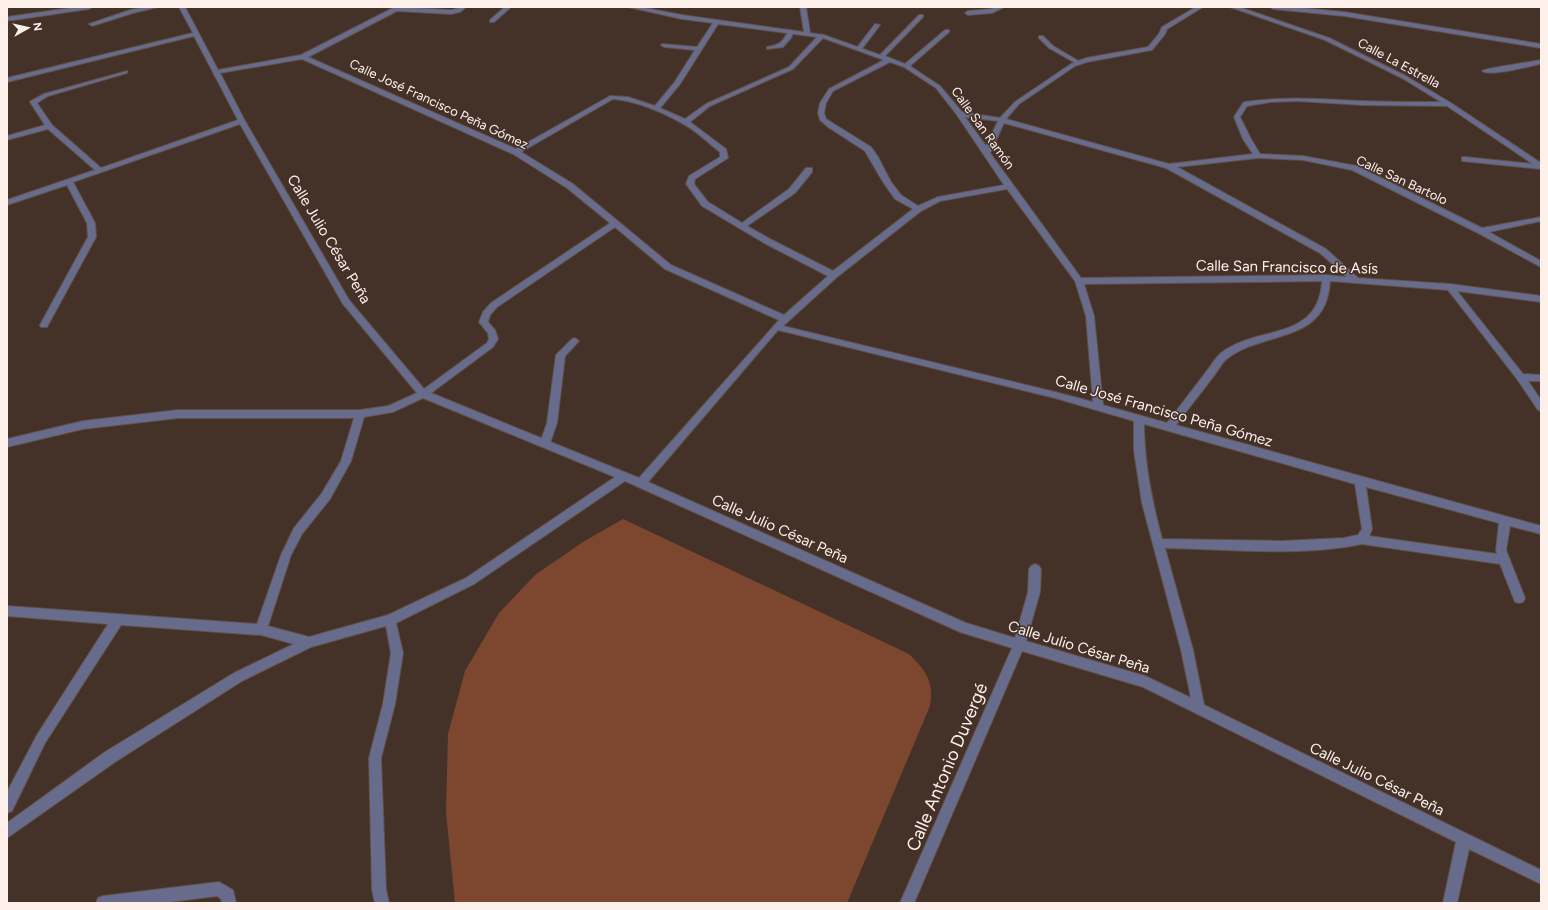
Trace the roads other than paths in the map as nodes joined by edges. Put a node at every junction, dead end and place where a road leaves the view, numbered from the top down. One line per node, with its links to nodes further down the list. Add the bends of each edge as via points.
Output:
1 (89, 7): 18 (street)
2 (154, 7): 21 (street)
3 (182, 7): 26 (street, Calle Julio César Peña)
4 (463, 7): 13 (street, via 458,12)
5 (508, 7): 19 (street)
6 (631, 7): 14 (street, Calle San Ramón)
7 (803, 7): 25 (street)
8 (1001, 7): 15 (street, via 992,11)
9 (1200, 7): 37 (street, via 1164,28 1150,49)
10 (1233, 7): 44 (street, Calle La Estrella, via 1327,39 1404,77)
11 (1273, 7): 16 (street)
12 (1335, 7): 16 (street)
13 (398, 8): 34 (street)
14 (644, 8): 20 (street, Calle San Ramón)
15 (968, 13)
16 (1344, 14): 30 (street)
17 (921, 16): 35 (street)
18 (7, 19)
19 (492, 21)
20 (717, 21): 23 (street, Calle San Ramón); 33 (street)
21 (92, 24)
22 (877, 25): 32 (street)
23 (790, 31): 25 (street, Calle San Ramón); 31 (street, via 781,46)
24 (947, 31): 39 (street)
25 (807, 33): 27 (street, Calle San Ramón)
26 (197, 34): 42 (street, Calle Julio César Peña); 43 (street)
27 (822, 36): 32 (street, Calle San Ramón); 49 (street, via 791,68 708,105)
28 (1041, 37): 37 (street, via 1051,47)
29 (664, 45): 33 (street)
30 (1541, 46)
31 (769, 48)
32 (859, 49): 35 (street, Calle San Ramón)
33 (699, 50): 45 (street, via 677,84)
34 (303, 57): 42 (street); 52 (street, Calle José Francisco Peña Gómez)
35 (881, 57): 36 (street, Calle San Ramón)
36 (890, 60): 39 (street, Calle San Ramón); 63 (street, via 831,90 823,103 821,113 823,120 830,126 868,149 898,197)
37 (1079, 62): 47 (street, via 1018,103)
38 (1541, 62): 40 (street)
39 (906, 66): 46 (street, Calle San Ramón, via 938,87)
40 (1485, 71)
41 (125, 72): 50 (street, via 36,98 32,102)
42 (216, 72): 48 (street, Calle Julio César Peña)
43 (7, 80)
44 (1449, 104): 54 (street, via 1297,99 1245,104 1237,118); 57 (street, Calle La Estrella)
45 (656, 109): 49 (street); 52 (street, via 620,97 612,97)
46 (960, 114): 47 (street); 53 (street, Calle San Ramón)
47 (1002, 120): 53 (street); 56 (street)
48 (242, 121): 59 (street); 81 (street, Calle Julio César Peña, via 346,302)
49 (685, 122): 66 (street, via 723,151 724,158 692,178 690,184 705,204)
50 (49, 126): 51 (street); 59 (street)
51 (7, 138)
52 (516, 152): 65 (street, Calle José Francisco Peña Gómez, via 570,186)
53 (986, 153): 61 (street, Calle San Ramón)
54 (1258, 156): 56 (street, Calle San Bartolo); 67 (street, Calle San Bartolo, via 1303,158 1354,168)
55 (1465, 159): 57 (street)
56 (1169, 166): 71 (street, via 1323,251)
57 (1541, 166)
58 (809, 170): 66 (street, via 792,191)
59 (100, 171): 60 (street)
60 (69, 182): 62 (street); 76 (street, via 91,224 92,237)
61 (1009, 186): 63 (street, via 938,199); 72 (street, Calle San Ramón)
62 (7, 202)
63 (918, 209): 69 (street)
64 (1541, 220): 67 (street)
65 (615, 223): 75 (street, Calle José Francisco Peña Gómez, via 668,266); 81 (street, via 494,305 483,322 492,332 494,339 490,346)
66 (742, 226): 69 (street)
67 (1481, 231): 68 (street, Calle San Bartolo)
68 (1541, 264)
69 (834, 275): 75 (street)
70 (1326, 278): 71 (street, Calle San Francisco de Asís); 72 (street, Calle San Francisco de Asís); 86 (street, via 1326,291 1312,319 1224,356)
71 (1356, 280): 73 (street, Calle San Francisco de Asís)
72 (1079, 281): 83 (street, Calle San Ramón, via 1090,316)
73 (1450, 287): 74 (street, Calle San Francisco de Asís); 79 (street)
74 (1541, 298)
75 (785, 318): 77 (street)
76 (44, 325)
77 (776, 327): 83 (street, Calle José Francisco Peña Gómez, via 1055,395); 91 (street)
78 (575, 341): 88 (street, via 562,355 552,423)
79 (1520, 377): 80 (street); 82 (street)
80 (1541, 378)
81 (423, 394): 84 (street, via 390,409); 88 (street, Calle Julio César Peña)
82 (1541, 407)
83 (1098, 408): 85 (street, Calle José Francisco Peña Gómez)
84 (360, 414): 87 (street, via 178,414 83,425); 102 (street, via 346,461 326,496 298,531 286,555)
85 (1139, 418): 86 (street, Calle José Francisco Peña Gómez); 95 (street, via 1139,451 1147,503)
86 (1169, 427): 90 (street, Calle José Francisco Peña Gómez)
87 (7, 442)
88 (545, 443): 89 (street, Calle Julio César Peña)
89 (624, 476): 91 (street, Calle Julio César Peña); 101 (street, via 470,581)
90 (1360, 482): 92 (street, Calle José Francisco Peña Gómez); 94 (street, via 1367,530)
91 (642, 483): 104 (street, Calle Julio César Peña, via 964,628)
92 (1505, 520): 93 (street, Calle José Francisco Peña Gómez); 96 (street, via 1501,550)
93 (1541, 530)
94 (1362, 540): 95 (street, via 1282,546); 96 (street)
95 (1159, 543): 105 (street, via 1187,650)
96 (1504, 560): 98 (street)
97 (1035, 569): 104 (street, Calle Antonio Duvergé, via 1034,592)
98 (1518, 598)
99 (7, 611): 100 (street)
100 (118, 620): 102 (street); 106 (street, via 41,740)
101 (390, 620): 103 (street); 112 (street, via 397,653 390,704 375,758 379,890)
102 (261, 630): 103 (street)
103 (309, 642): 107 (street, via 238,677 110,757)
104 (1019, 644): 105 (street, Calle Julio César Peña, via 1145,682); 113 (street, Calle Antonio Duvergé)
105 (1199, 709): 108 (street, Calle Julio César Peña)
106 (7, 806)
107 (7, 832)
108 (1464, 839): 109 (street, Calle Julio César Peña); 114 (street)
109 (1541, 877)
110 (103, 903): 111 (street, via 218,889 228,894)
111 (229, 903)
112 (382, 903)
113 (907, 903)
114 (1450, 903)

